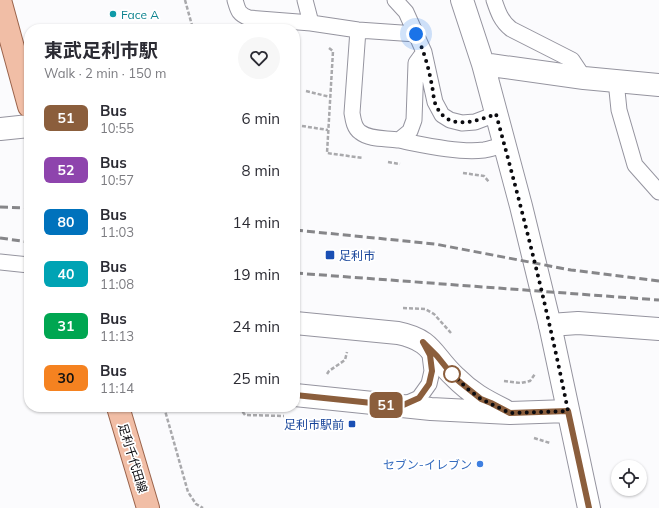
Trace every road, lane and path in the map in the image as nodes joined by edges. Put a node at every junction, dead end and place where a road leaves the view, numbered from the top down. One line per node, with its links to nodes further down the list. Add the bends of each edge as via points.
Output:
1 (0, 0): 18 (main road)
2 (185, 0): 9 (path)
3 (235, 0): 8 (lane, via 242,16)
4 (305, 0): 8 (lane)
5 (395, 0): 11 (lane, via 406,12)
6 (462, 0): 14 (street)
7 (494, 0): 15 (lane, via 505,24 572,60)
8 (311, 23): 10 (lane)
9 (192, 24)
10 (358, 30): 11 (lane); 26 (lane, via 353,121 358,131 366,136)
11 (416, 34): 13 (lane)
12 (325, 44): 20 (path, via 333,51)
13 (424, 52): 21 (lane, via 435,102 442,115 462,123 474,122); 26 (lane, via 416,63 414,120 410,131)
14 (483, 64): 15 (street); 21 (street)
15 (584, 78): 16 (street)
16 (616, 81): 17 (street); 33 (lane, via 620,110 635,166)
17 (659, 85)
18 (24, 88)
19 (306, 91): 20 (path)
20 (330, 97): 25 (path)
21 (496, 114): 27 (street)
22 (24, 126): 24 (street)
23 (302, 126): 25 (path)
24 (0, 128)
25 (328, 130): 28 (path, via 327,153)
26 (399, 140): 27 (lane, via 466,150 483,150)
27 (504, 145): 38 (street)
28 (366, 158)
29 (382, 161): 30 (path)
30 (405, 164)
31 (460, 172): 32 (path, via 484,176)
32 (490, 185)
33 (659, 192)
34 (0, 262): 35 (lane)
35 (24, 264)
36 (396, 307): 40 (path, via 425,309 434,314)
37 (300, 324): 41 (street, via 398,334 411,336)
38 (550, 325): 39 (street, via 578,323); 48 (street)
39 (659, 329)
40 (451, 334)
41 (423, 342): 47 (lane, via 430,355 432,371 429,384 419,398); 51 (street, via 469,390)
42 (347, 352): 44 (path, via 345,360 328,371)
43 (536, 372): 45 (path, via 530,381)
44 (327, 376)
45 (502, 381)
46 (300, 396): 47 (street)
47 (401, 406): 51 (street)
48 (568, 411): 51 (street); 54 (street)
49 (119, 412): 52 (main road, 足利千代田線)
50 (165, 412): 53 (path, via 188,492 196,504)
51 (510, 413)
52 (148, 508)
53 (203, 508)
54 (588, 508)

